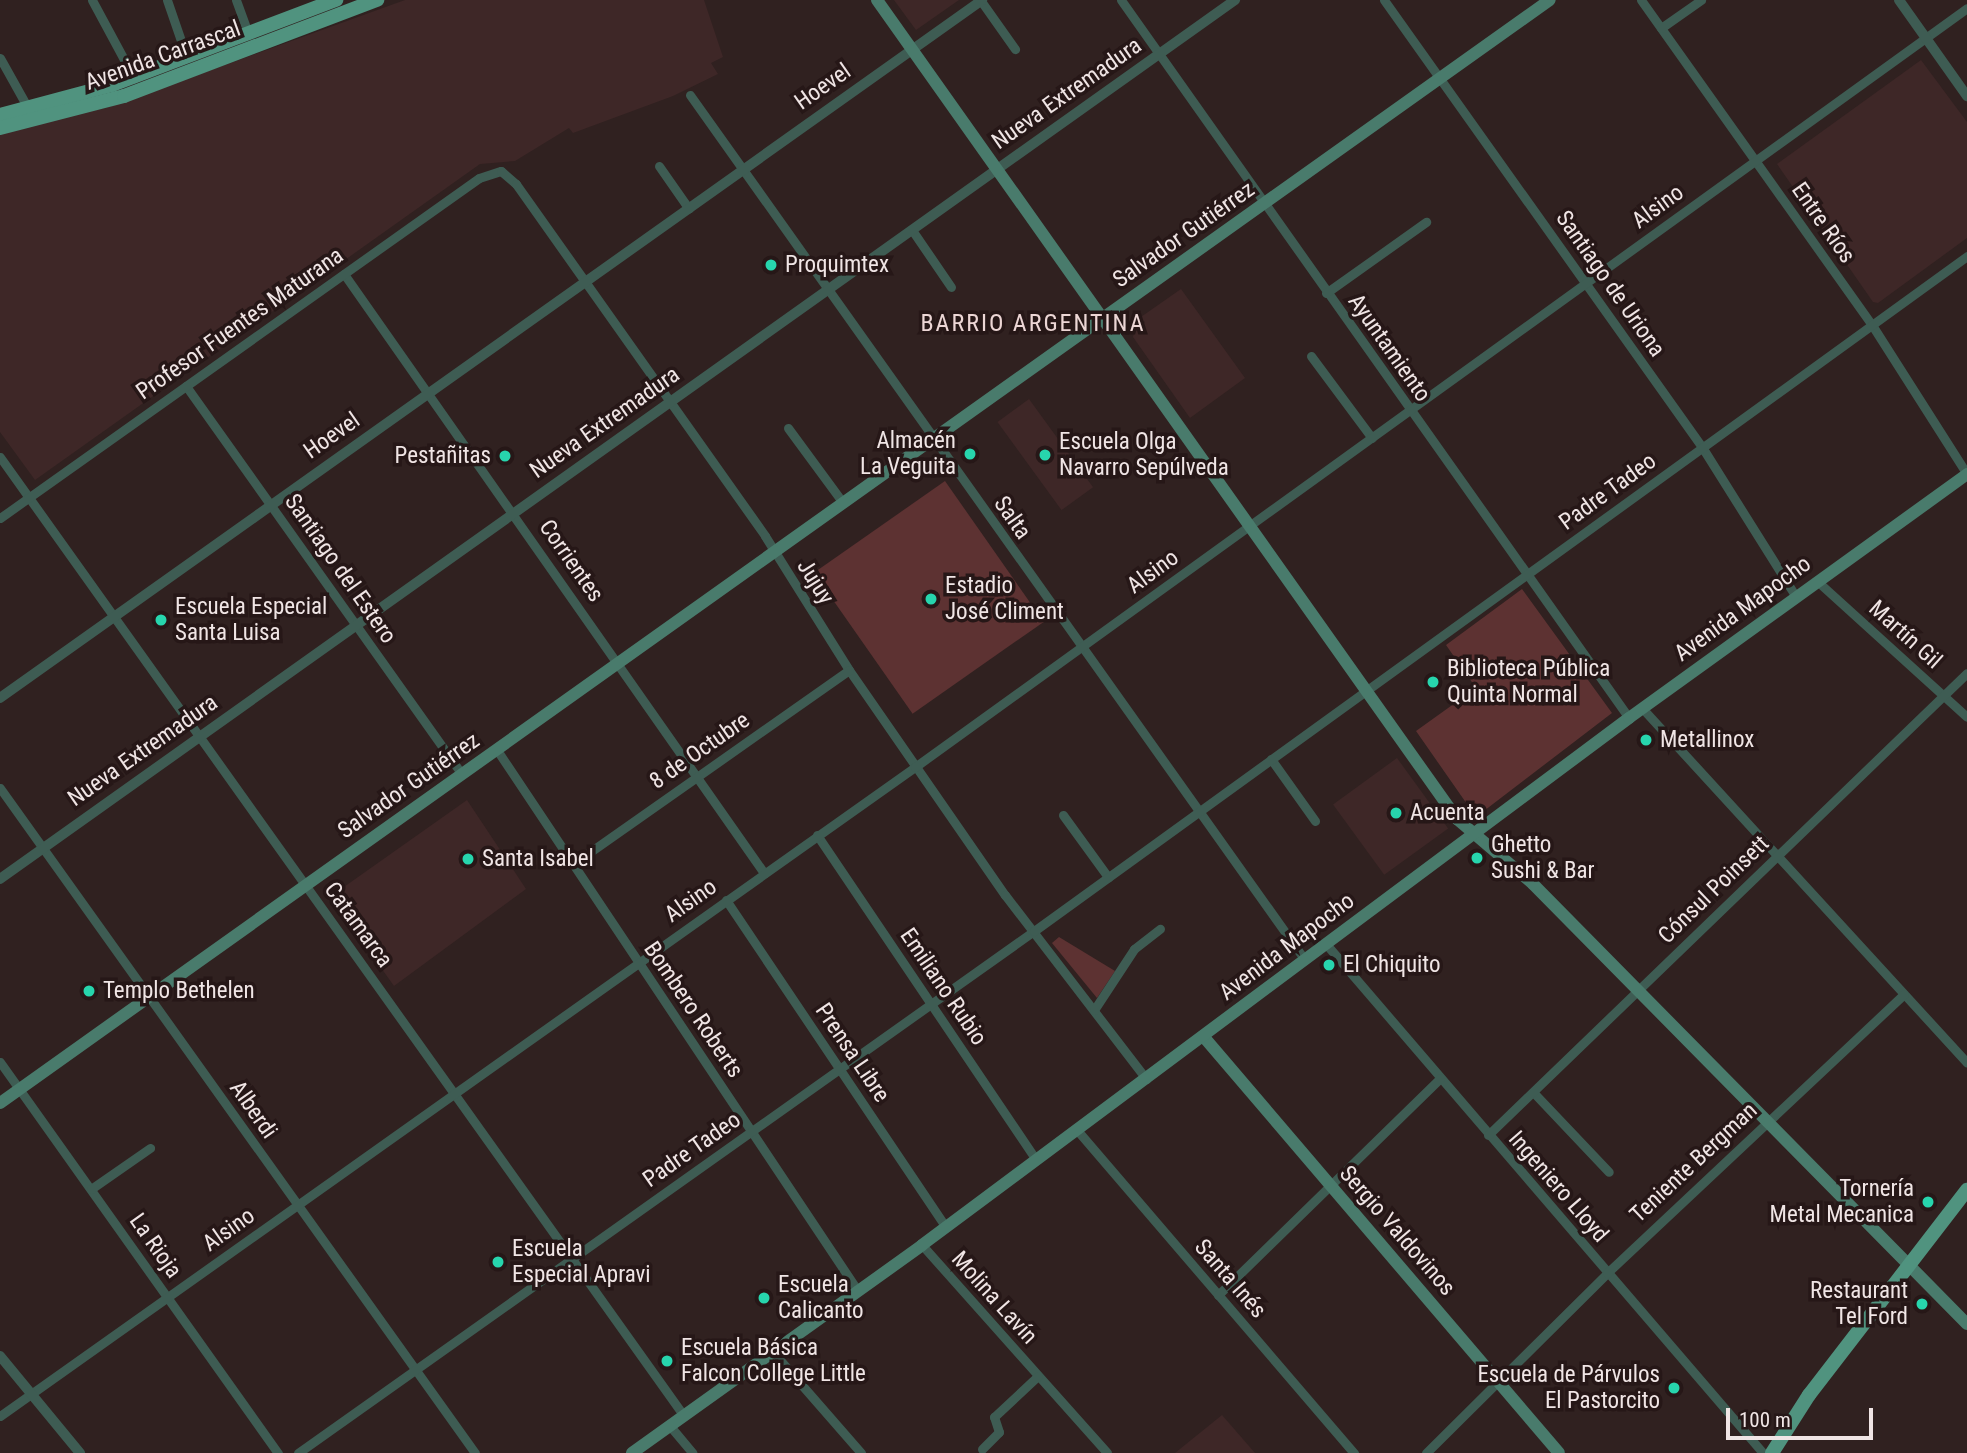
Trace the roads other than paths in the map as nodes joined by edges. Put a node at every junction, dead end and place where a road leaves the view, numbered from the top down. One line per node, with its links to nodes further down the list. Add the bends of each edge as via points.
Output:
1 (92, 0): 25 (street)
2 (166, 0): 24 (street)
3 (236, 0): 18 (street)
4 (336, 0): 15 (main road, Avenida Carrascal)
5 (377, 0): 31 (main road, Avenida Carrascal, via 124,96)
6 (877, 0): 21 (main road)
7 (982, 0): 20 (street); 21 (street, Hoevel)
8 (1121, 0): 22 (street, Ayuntamiento)
9 (1235, 0): 22 (street, Nueva Extremadura)
10 (1384, 0): 26 (street, Santiago de Uriona)
11 (1550, 0): 26 (main road, Salvador Gutiérrez)
12 (1641, 0): 17 (street, Entre Ríos)
13 (1701, 0): 17 (street)
14 (1899, 0): 19 (street)
15 (308, 5): 18 (main road, Avenida Carrascal)
16 (1967, 8): 19 (street, Alsino)
17 (1661, 28): 32 (street, Entre Ríos)
18 (249, 35): 24 (main road, Avenida Carrascal)
19 (1926, 38): 28 (street); 32 (street, Alsino)
20 (1015, 49)
21 (912, 50): 34 (main road); 35 (street, Hoevel)
22 (1158, 54): 34 (street, Nueva Extremadura); 37 (street, Ayuntamiento)
23 (0, 58): 29 (street)
24 (187, 58): 25 (main road, Avenida Carrascal)
25 (134, 78): 29 (main road, Avenida Carrascal)
26 (1440, 79): 37 (main road, Salvador Gutiérrez); 44 (street, Santiago de Uriona)
27 (690, 94): 35 (street, Salta)
28 (1967, 96)
29 (28, 108): 30 (main road, Avenida Carrascal)
30 (0, 115)
31 (0, 128)
32 (1756, 161): 44 (street, Alsino); 49 (street, Entre Ríos)
33 (659, 166): 38 (street)
34 (997, 169): 40 (street, Nueva Extremadura); 48 (main road)
35 (743, 170): 38 (street, Hoevel); 46 (street, Salta)
36 (506, 174): 42 (street, Profesor Fuentes Maturana, via 491,171 479,178); 43 (street, Jujuy)
37 (1263, 204): 47 (street, Ayuntamiento); 48 (main road, Salvador Gutiérrez)
38 (689, 209): 43 (street, Hoevel)
39 (1426, 222): 47 (street)
40 (912, 230): 45 (street); 46 (street, Nueva Extremadura)
41 (1967, 256): 49 (street, Padre Tadeo)
42 (344, 274): 51 (street, Profesor Fuentes Maturana); 52 (street, Corrientes)
43 (586, 282): 52 (street, Hoevel); 53 (street, Jujuy)
44 (1586, 284): 54 (street, Alsino); 58 (street, Santiago de Uriona)
45 (951, 287)
46 (828, 290): 53 (street, Nueva Extremadura); 57 (street, Salta)
47 (1326, 293): 54 (street, Ayuntamiento)
48 (1102, 319): 57 (main road, Salvador Gutiérrez); 66 (main road)
49 (1871, 325): 58 (street, Padre Tadeo); 60 (street, Entre Ríos)
50 (1311, 356): 56 (street)
51 (186, 386): 61 (street, Profesor Fuentes Maturana); 63 (street, Santiago del Estero)
52 (429, 393): 63 (street, Hoevel); 64 (street, Corrientes)
53 (671, 402): 64 (street, Nueva Extremadura); 67 (street, Jujuy)
54 (1410, 410): 56 (street, Alsino); 68 (street, Ayuntamiento)
55 (789, 428): 62 (street)
56 (1372, 438): 66 (street, Alsino)
57 (933, 439): 62 (main road, Salvador Gutiérrez); 73 (street, Salta)
58 (1702, 447): 68 (street, Padre Tadeo); 70 (street, Santiago de Uriona)
59 (0, 457): 61 (street, Catamarca)
60 (1967, 474): 69 (main road, Avenida Mapocho)
61 (29, 498): 65 (street, Profesor Fuentes Maturana); 71 (street, Catamarca)
62 (843, 503): 67 (main road, Salvador Gutiérrez)
63 (271, 505): 71 (street, Hoevel); 72 (street, Santiago del Estero)
64 (514, 513): 72 (street, Nueva Extremadura); 74 (street, Corrientes)
65 (0, 519)
66 (1249, 526): 73 (street, Alsino); 77 (main road)
67 (774, 552): 74 (main road, Salvador Gutiérrez); 75 (street, Jujuy)
68 (1527, 575): 77 (street, Padre Tadeo); 82 (street, Ayuntamiento)
69 (1818, 581): 70 (main road, Avenida Mapocho); 78 (street, Martín Gil)
70 (1796, 597): 80 (main road, Avenida Mapocho)
71 (114, 617): 79 (street, Hoevel); 83 (street, Catamarca)
72 (356, 626): 83 (street, Nueva Extremadura); 87 (street, Santiago del Estero)
73 (1080, 648): 86 (street, Alsino); 90 (street, Salta)
74 (619, 662): 84 (main road, Salvador Gutiérrez); 88 (street, Corrientes)
75 (849, 670): 86 (street, Jujuy); 88 (street, 8 de Octubre)
76 (1967, 673): 78 (street, Cónsul Poinsett)
77 (1366, 691): 85 (street, Padre Tadeo); 93 (main road, via 1452,812)
78 (1943, 696): 81 (street, Martín Gil); 96 (street, Cónsul Poinsett)
79 (0, 698)
80 (1642, 708): 82 (main road, Avenida Mapocho); 96 (street)
81 (1967, 717)
82 (1629, 718): 93 (main road, Avenida Mapocho)
83 (200, 737): 95 (street, Nueva Extremadura); 101 (street, Catamarca)
84 (497, 750): 87 (main road, Salvador Gutiérrez); 97 (street, Bombero Roberts)
85 (1271, 759): 90 (street, Padre Tadeo); 92 (street)
86 (915, 767): 94 (street, Alsino); 104 (street, Jujuy)
87 (462, 774): 101 (main road, Salvador Gutiérrez)
88 (698, 776): 97 (street, 8 de Octubre); 98 (street, Corrientes)
89 (0, 788): 95 (street, Alberdi)
90 (1198, 812): 99 (street, Padre Tadeo); 106 (street, Salta)
91 (1063, 816): 99 (street)
92 (1315, 821)
93 (1476, 833): 105 (main road, Avenida Mapocho); 108 (main road)
94 (817, 835): 98 (street, Alsino); 111 (street, Emiliano Rubio)
95 (44, 848): 100 (street, Nueva Extremadura); 110 (street, Alberdi)
96 (1777, 855): 108 (street, Cónsul Poinsett); 109 (street)
97 (573, 864): 107 (street, Bombero Roberts)
98 (764, 873): 102 (street, Alsino)
99 (1108, 877): 104 (street, Padre Tadeo)
100 (0, 879)
101 (306, 886): 110 (main road, Salvador Gutiérrez); 121 (street, Catamarca)
102 (726, 900): 107 (street, Alsino); 116 (street, Prensa Libre)
103 (1160, 929): 112 (street, via 1134,949)
104 (1034, 931): 111 (street, Padre Tadeo); 112 (street, Jujuy)
105 (1326, 944): 106 (main road, Avenida Mapocho); 117 (street, Ingeniero Lloyd)
106 (1305, 960): 113 (main road, Avenida Mapocho)
107 (639, 962): 121 (street, Alsino); 125 (street, Bombero Roberts)
108 (1637, 990): 120 (street, Cónsul Poinsett); 123 (main road)
109 (1903, 994): 115 (street); 123 (street, Teniente Bergman)
110 (149, 997): 119 (main road, Salvador Gutiérrez); 133 (street, Alberdi)
111 (931, 1004): 116 (street, Padre Tadeo); 128 (street, Emiliano Rubio)
112 (1094, 1010): 118 (street, Jujuy)
113 (1202, 1036): 118 (main road, Avenida Mapocho); 130 (main road, Sergio Valdovinos)
114 (0, 1062): 119 (street, La Rioja)
115 (1967, 1063)
116 (839, 1068): 125 (street, Padre Tadeo); 134 (street, Prensa Libre)
117 (1440, 1078): 126 (street, Ingeniero Lloyd); 130 (street)
118 (1146, 1079): 124 (main road, Avenida Mapocho)
119 (20, 1089): 122 (main road, Salvador Gutiérrez); 131 (street, La Rioja)
120 (1533, 1091): 126 (street, Cónsul Poinsett); 129 (street)
121 (454, 1094): 133 (street, Alsino); 136 (street, Catamarca)
122 (0, 1103)
123 (1767, 1122): 137 (main road); 138 (street, Teniente Bergman)
124 (1077, 1130): 128 (main road, Avenida Mapocho); 140 (street, Santa Inés)
125 (751, 1131): 136 (street, Padre Tadeo); 139 (street, Bombero Roberts)
126 (1488, 1135): 138 (street, Ingeniero Lloyd)
127 (150, 1148): 131 (street)
128 (1036, 1160): 134 (main road, Avenida Mapocho)
129 (1609, 1172)
130 (1330, 1185): 140 (street); 147 (main road, Sergio Valdovinos)
131 (91, 1189): 141 (street, La Rioja)
132 (1967, 1190): 137 (main road)
133 (297, 1205): 141 (street, Alsino); 145 (street, Alberdi)
134 (946, 1227): 135 (main road, Avenida Mapocho)
135 (922, 1245): 139 (main road, Avenida Mapocho); 146 (street, Molina Lavín)
136 (572, 1258): 145 (street, Padre Tadeo); 150 (street, Catamarca)
137 (1909, 1265): 142 (main road); 165 (main road, via 1809,1395)
138 (1606, 1273): 147 (street, Teniente Bergman); 164 (street, Ingeniero Lloyd)
139 (858, 1291): 143 (main road, Avenida Mapocho)
140 (1218, 1294): 161 (street, Santa Inés)
141 (167, 1297): 148 (street, Alsino); 154 (street, La Rioja)
142 (1967, 1324)
143 (773, 1352): 150 (main road, Avenida Mapocho); 159 (street)
144 (0, 1356): 148 (street)
145 (415, 1369): 155 (street, Padre Tadeo); 156 (street, Alberdi)
146 (1038, 1376): 152 (street, Molina Lavín, via 993,1417 999,1432); 160 (street, Molina Lavín)
147 (1497, 1381): 162 (street, Teniente Bergman); 163 (main road, Sergio Valdovinos)
148 (31, 1394): 149 (street, Alsino); 153 (street)
149 (0, 1416)
150 (684, 1416): 151 (main road, Avenida Mapocho)
151 (670, 1426): 157 (main road, Avenida Mapocho); 158 (street)
152 (982, 1448)
153 (80, 1453)
154 (278, 1453)
155 (298, 1453)
156 (475, 1453)
157 (632, 1453)
158 (693, 1453)
159 (861, 1453)
160 (1107, 1453)
161 (1354, 1453)
162 (1426, 1453)
163 (1559, 1453)
164 (1763, 1453)
165 (1772, 1453)

